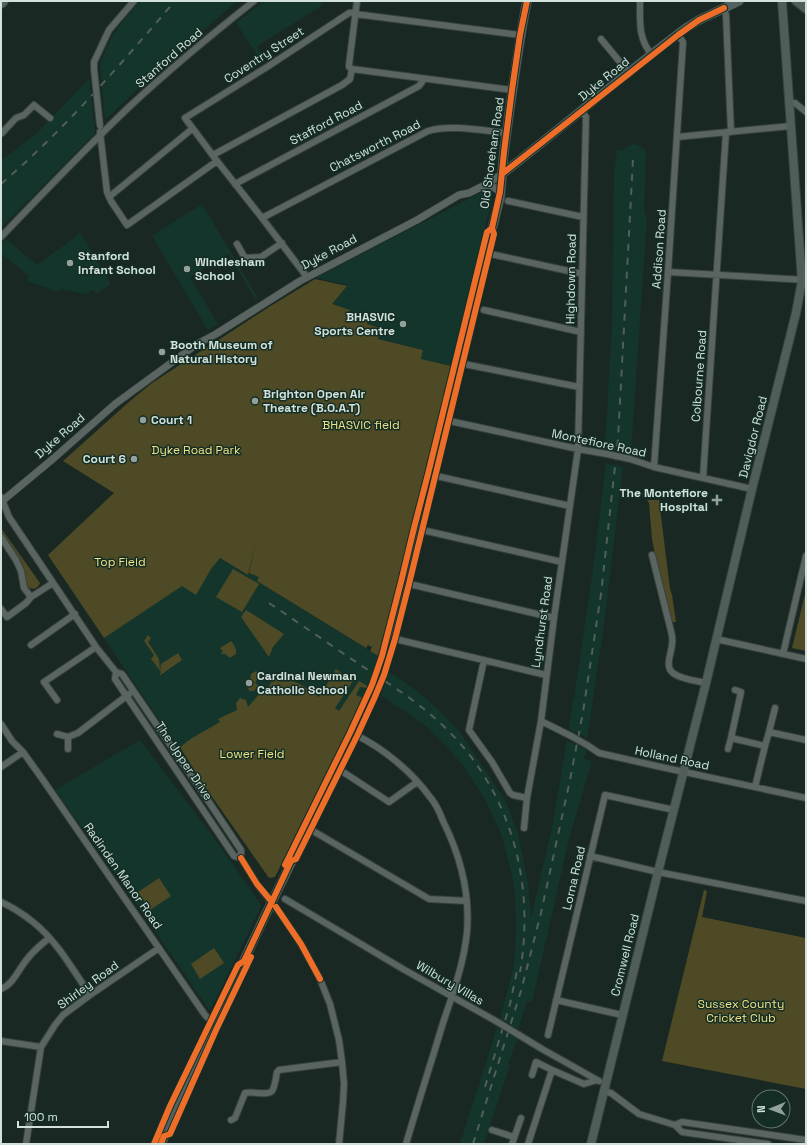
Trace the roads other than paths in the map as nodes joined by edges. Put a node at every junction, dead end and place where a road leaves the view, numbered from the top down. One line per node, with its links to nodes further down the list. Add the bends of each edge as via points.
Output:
1 (3, 1): 10 (highway)
2 (134, 1): 31 (street, bridge, via 109,30 94,62)
3 (254, 1): 31 (street, Stanford Road, via 166,74)
4 (357, 1): 13 (street)
5 (527, 1): 15 (main road, Old Shoreham Road)
6 (640, 1): 17 (street, via 641,34 645,47)
7 (739, 1): 11 (main road, Dyke Road)
8 (782, 1): 22 (main road, Davigdor Road)
9 (796, 1): 12 (main road)
10 (1, 4)
11 (724, 8): 14 (main road, Dyke Road, via 699,20); 29 (street, Colbourne Road)
12 (806, 10)
13 (355, 13): 15 (street); 18 (street, via 349,65); 27 (street, Coventry Street, via 349,13 184,118)
14 (678, 35): 17 (main road, Dyke Road); 32 (street, Addison Road, via 683,42)
15 (520, 36): 21 (main road, Old Shoreham Road)
16 (601, 39): 19 (street)
17 (652, 55): 19 (main road, Dyke Road)
18 (352, 69): 20 (street); 33 (street, via 346,82)
19 (629, 73): 23 (main road, Dyke Road)
20 (422, 79): 21 (street); 36 (street, Stafford Road, via 419,86)
21 (512, 90): 30 (main road, Old Shoreham Road)
22 (790, 103): 24 (street, via 795,103); 26 (main road, Davigdor Road)
23 (581, 111): 35 (main road, Dyke Road); 41 (street, Highdown Road, via 586,117)
24 (806, 112)
25 (50, 118): 28 (street, via 34,105 24,115 16,118 2,133)
26 (791, 126): 29 (street); 51 (main road, Davigdor Road)
27 (192, 129): 33 (street); 39 (street)
28 (1, 131)
29 (729, 132): 32 (street); 49 (street, Colbourne Road)
30 (507, 133): 35 (main road, Old Shoreham Road); 42 (street, Chatsworth Road, via 447,127 428,131)
31 (101, 134): 39 (street); 43 (street, Stanford Road)
32 (677, 137): 47 (street, Addison Road)
33 (213, 155): 34 (street)
34 (217, 161): 36 (street); 39 (street, via 126,226)
35 (502, 174): 37 (street, Dyke Road); 38 (main road, Old Shoreham Road)
36 (235, 184): 42 (street)
37 (485, 185): 38 (street, via 492,186); 50 (street, Dyke Road, via 459,195 417,220)
38 (500, 192): 46 (main road, Old Shoreham Road)
39 (109, 197)
40 (508, 201): 41 (street)
41 (583, 217): 48 (street, Highdown Road)
42 (262, 218): 44 (street)
43 (1, 237)
44 (282, 243): 45 (street, via 262,257 245,258); 50 (street)
45 (238, 244)
46 (486, 253): 48 (street); 54 (main road, Old Shoreham Road)
47 (668, 272): 49 (street); 58 (street, Addison Road)
48 (582, 273): 53 (street, Highdown Road)
49 (717, 274): 51 (street); 60 (street, Colbourne Road)
50 (307, 277): 62 (street, Dyke Road, via 197,344 114,404)
51 (804, 280): 61 (main road, Davigdor Road)
52 (484, 310): 53 (street)
53 (581, 332): 55 (street, Highdown Road)
54 (459, 363): 55 (street); 56 (main road, Old Shoreham Road)
55 (579, 387): 57 (street, Highdown Road)
56 (445, 420): 57 (street, Montefiore Road); 59 (main road, Old Shoreham Road)
57 (578, 449): 58 (street, Montefiore Road, bridge); 63 (street, Lyndhurst Road)
58 (654, 466): 60 (street, Montefiore Road)
59 (432, 475): 63 (street); 64 (main road, Old Shoreham Road)
60 (703, 478): 61 (street, Montefiore Road)
61 (752, 489): 76 (main road, Davigdor Road)
62 (2, 500): 69 (street, The Upper Drive, via 9,517)
63 (570, 506): 68 (street, Lyndhurst Road)
64 (418, 529): 68 (street); 70 (main road, Old Shoreham Road)
65 (1, 537): 71 (street, via 16,560 24,588)
66 (652, 555): 84 (street, via 672,631 670,669 680,677)
67 (806, 556): 79 (street)
68 (562, 562): 74 (street, Lyndhurst Road)
69 (53, 583): 71 (street); 73 (street, The Upper Drive)
70 (405, 583): 74 (street); 75 (main road, Old Shoreham Road)
71 (31, 597): 72 (street, via 7,617)
72 (1, 609)
73 (74, 614): 77 (street); 78 (street, The Upper Drive)
74 (554, 618): 83 (street, Lyndhurst Road)
75 (391, 638): 81 (street); 94 (main road, Old Shoreham Road, bridge, via 375,687)
76 (716, 639): 79 (street); 84 (main road, Davigdor Road)
77 (30, 645)
78 (96, 647): 82 (street, The Upper Drive); 88 (street, via 44,682)
79 (783, 654): 80 (street)
80 (806, 659)
81 (484, 660): 83 (street); 107 (street, via 468,730 492,762 512,796)
82 (116, 672): 86 (street, The Upper Drive, via 122,674); 87 (street, The Upper Drive, via 115,679)
83 (546, 675): 90 (street, Lyndhurst Road)
84 (706, 683): 104 (main road, Davigdor Road)
85 (735, 690): 96 (street, via 741,692)
86 (133, 691): 87 (street); 113 (street, The Upper Drive, via 241,850)
87 (126, 695): 95 (street, via 78,733); 113 (street, The Upper Drive, via 234,856)
88 (57, 700)
89 (775, 708): 92 (street)
90 (541, 721): 104 (street, Holland Road, bridge, via 598,752); 107 (street, Lyndhurst Road)
91 (1, 724): 101 (street, Radinden Manor Road, via 12,742)
92 (769, 732): 97 (street); 98 (street)
93 (57, 734): 95 (street)
94 (354, 734): 103 (main road, Old Shoreham Road); 105 (street, via 387,754)
95 (68, 737): 100 (street)
96 (730, 738): 98 (street); 99 (street)
97 (806, 740)
98 (765, 746): 106 (street)
99 (728, 748)
100 (68, 749)
101 (23, 752): 102 (street); 121 (street, Radinden Manor Road)
102 (1, 767)
103 (337, 768): 105 (street, via 389,802); 110 (main road, Old Shoreham Road)
104 (684, 772): 106 (street, Holland Road); 109 (main road, Cromwell Road)
105 (417, 782): 116 (street, via 437,807 453,842)
106 (755, 787): 108 (street, Holland Road)
107 (527, 798): 111 (street, Lyndhurst Road)
108 (806, 798)
109 (674, 810): 112 (street, Lorna Road, via 605,795); 114 (main road, Cromwell Road)
110 (308, 828): 116 (street, via 429,899); 119 (main road, Old Shoreham Road)
111 (524, 828)
112 (590, 856): 114 (street); 125 (street, Lorna Road)
113 (241, 858): 119 (street, The Upper Drive)
114 (658, 872): 117 (street); 126 (main road, Cromwell Road)
115 (285, 899): 124 (street, Wilbury Villas)
116 (467, 901): 124 (street, via 467,934)
117 (806, 901)
118 (1, 902): 120 (street, via 33,922)
119 (272, 902): 127 (main road, Old Shoreham Road); 131 (street, The Upper Drive, via 301,944 320,979 330,1004)
120 (49, 938): 122 (street, via 28,958 9,985); 123 (street)
121 (159, 948): 123 (street, Shirley Road); 127 (street, Radinden Manor Road, via 205,1015)
122 (1, 989)
123 (90, 995): 130 (street, Shirley Road, via 63,1015)
124 (452, 996): 134 (street, Wilbury Villas, bridge); 145 (street)
125 (556, 1000): 126 (street); 128 (street, Lorna Road)
126 (622, 1015): 135 (main road, Cromwell Road)
127 (215, 1022): 143 (main road, Old Shoreham Road)
128 (548, 1035)
129 (1, 1041): 130 (street)
130 (41, 1047): 142 (street, Shirley Road)
131 (342, 1062): 137 (street, via 279,1070 270,1093 245,1093); 144 (street, The Upper Drive, via 344,1084)
132 (552, 1070): 133 (street, via 536,1062); 134 (street, via 584,1084); 147 (street)
133 (532, 1075)
134 (597, 1080): 135 (street, Wilbury Villas)
135 (604, 1087): 138 (street, Wilbury Villas, via 639,1114); 148 (main road, Cromwell Road)
136 (521, 1118): 140 (street)
137 (231, 1120)
138 (674, 1125): 141 (street, via 682,1122); 149 (street, via 682,1132)
139 (492, 1130): 140 (street)
140 (514, 1137): 146 (street)
141 (806, 1140)
142 (26, 1144)
143 (161, 1144)
144 (339, 1144)
145 (406, 1144)
146 (512, 1144)
147 (528, 1144)
148 (591, 1144)
149 (768, 1144)

